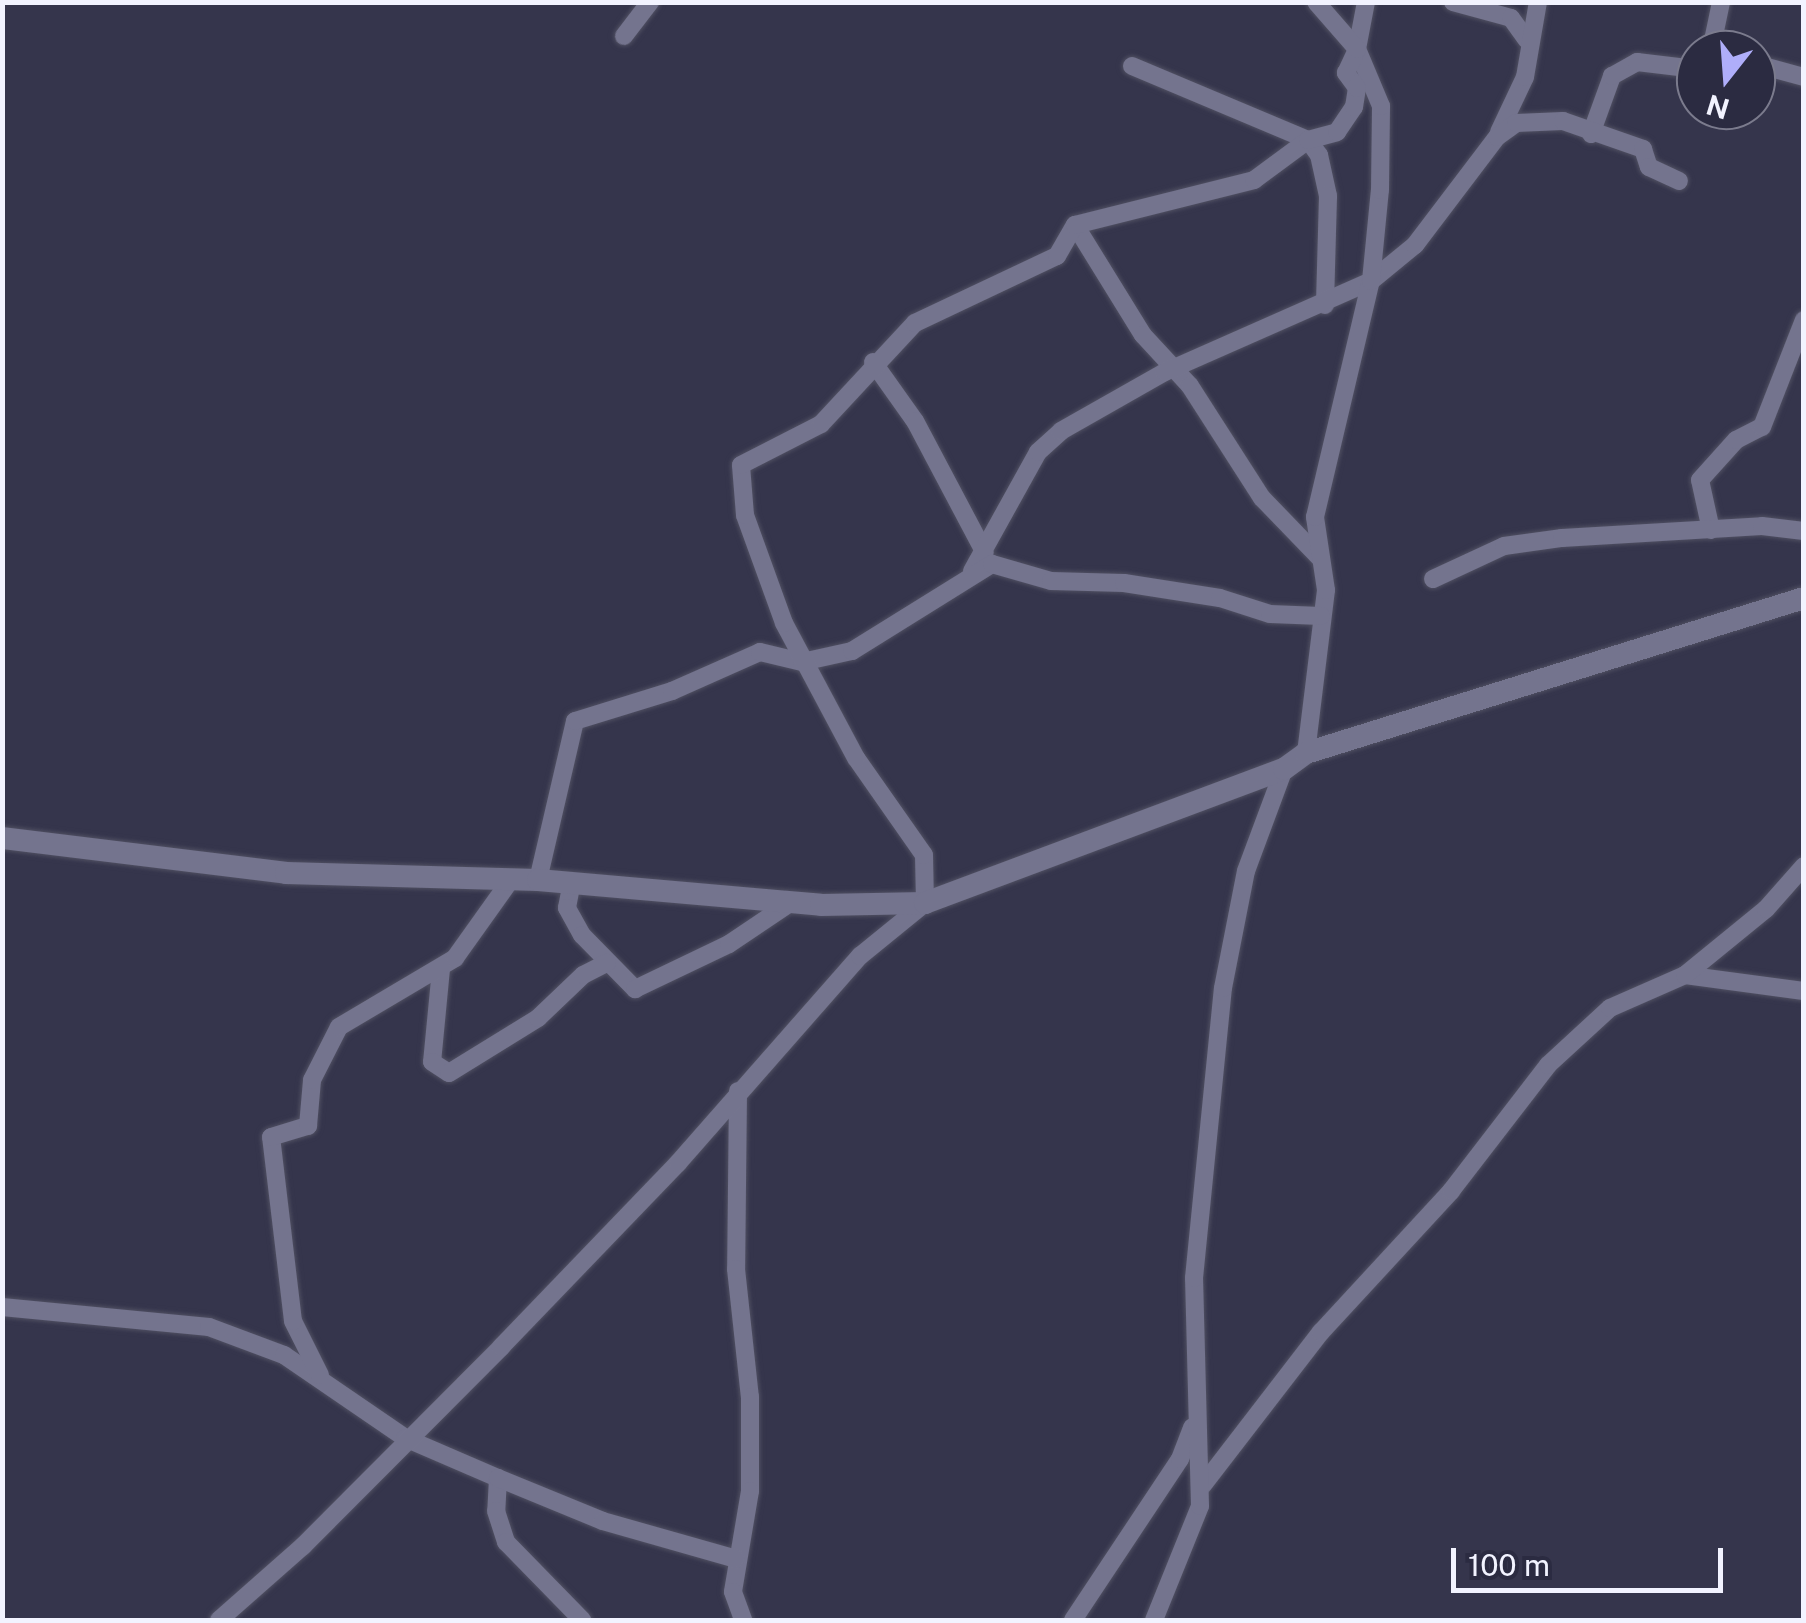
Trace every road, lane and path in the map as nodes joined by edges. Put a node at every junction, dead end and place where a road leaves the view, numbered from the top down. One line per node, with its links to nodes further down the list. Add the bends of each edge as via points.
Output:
1 (650, 2): 8 (street)
2 (1316, 2): 10 (street)
3 (1366, 2): 10 (street)
4 (1454, 2): 9 (street, via 1510,18)
5 (1538, 2): 9 (street)
6 (1721, 2): 7 (street)
7 (1716, 30)
8 (624, 36)
9 (1527, 40): 16 (street, via 1525,77)
10 (1358, 49): 17 (street, via 1346,73 1356,88 1354,107 1336,132); 20 (street, via 1382,119)
11 (1132, 66): 17 (street)
12 (1676, 67): 15 (street, via 1636,62 1612,76)
13 (1776, 69): 14 (street)
14 (1804, 77)
15 (1591, 134): 16 (street, via 1563,121 1533,119); 18 (street, via 1643,149 1650,167)
16 (1496, 137): 20 (street, via 1415,244)
17 (1308, 140): 19 (street, via 1254,180); 21 (street, via 1319,155 1328,196)
18 (1680, 181)
19 (1074, 225): 24 (street, via 1056,256 915,323); 25 (street, via 1142,334)
20 (1370, 281): 21 (street); 29 (street, via 1315,517)
21 (1324, 305): 25 (street)
22 (1804, 321): 23 (street); 26 (street, via 1762,426 1736,440 1700,480)
23 (1804, 342)
24 (874, 362): 28 (street, via 915,421); 34 (street, via 821,424 741,465 745,515)
25 (1175, 368): 28 (street, via 1061,432 1038,452); 29 (street, via 1270,510)
26 (1710, 530): 27 (street); 31 (street, via 1504,546)
27 (1804, 531)
28 (985, 552): 30 (street)
29 (1319, 557): 33 (street, via 1326,590)
30 (969, 575): 33 (street, via 992,564 1051,580 1124,583 1220,598 1270,614); 34 (street, via 852,651)
31 (1433, 578)
32 (1804, 598): 35 (street)
33 (1321, 616): 35 (street)
34 (802, 662): 39 (street, via 760,652 672,691 575,721); 43 (street, via 866,773 924,855)
35 (1306, 753): 36 (street)
36 (1284, 769): 43 (street); 51 (street, via 1246,871 1223,988 1194,1278)
37 (2, 838): 40 (street, via 286,873)
38 (1804, 866): 46 (street, via 1766,908)
39 (538, 880): 40 (street); 41 (street)
40 (510, 881): 45 (street)
41 (571, 886): 42 (street); 44 (street, via 567,908)
42 (790, 903): 43 (street); 44 (street, via 729,944 634,990)
43 (925, 903): 48 (street, via 860,956)
44 (607, 963): 45 (street, via 583,975 525,1027 448,1073 432,1062)
45 (441, 969): 50 (street, via 339,1027 312,1080 308,1126 271,1137 293,1321)
46 (1684, 975): 47 (street); 54 (street, via 1610,1008 1548,1065 1451,1191 1321,1332)
47 (1804, 991)
48 (738, 1091): 52 (street, via 642,1202); 55 (street, via 736,1269 750,1397 750,1491)
49 (2, 1308): 50 (street, via 235,1332)
50 (322, 1380): 52 (street)
51 (1194, 1422): 54 (street); 59 (street, via 1180,1459)
52 (406, 1438): 53 (street); 56 (street, via 304,1546)
53 (498, 1478): 55 (street, via 603,1521); 57 (street, via 496,1511 506,1542)
54 (1203, 1485): 60 (street)
55 (736, 1559): 58 (street, via 733,1592)
56 (218, 1620)
57 (582, 1620)
58 (743, 1620)
59 (1072, 1620)
60 (1154, 1620)

